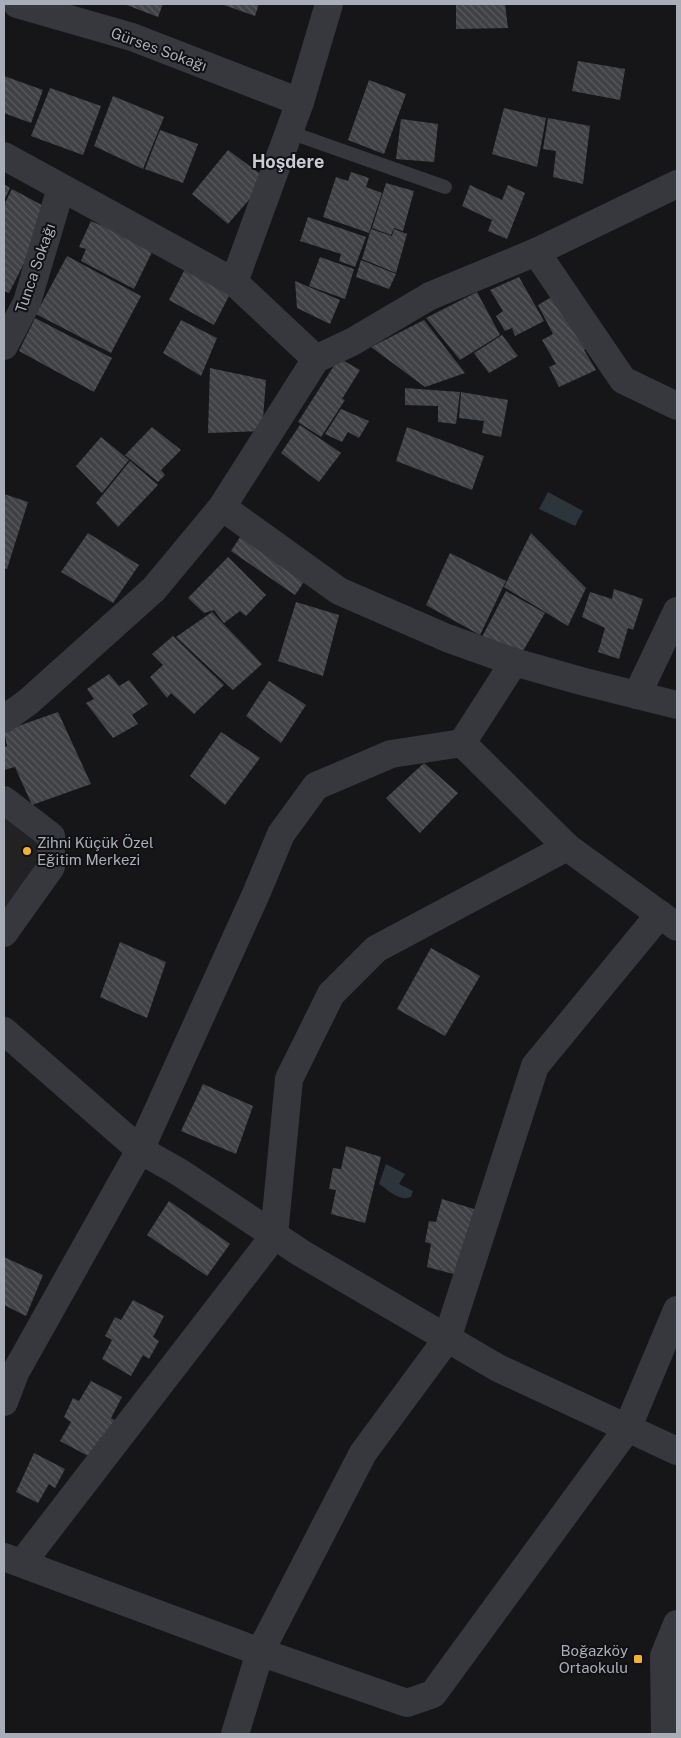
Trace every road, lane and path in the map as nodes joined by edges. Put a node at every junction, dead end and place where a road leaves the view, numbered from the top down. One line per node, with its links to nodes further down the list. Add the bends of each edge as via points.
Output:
1 (16, 4): 3 (street, Gürses Sokağı, via 132,37)
2 (329, 4): 3 (street)
3 (300, 102): 4 (street)
4 (289, 132): 7 (lane); 10 (street)
5 (4, 156): 8 (street)
6 (677, 184): 9 (street)
7 (444, 187)
8 (61, 188): 10 (street); 11 (street, Tunca Sokağı, via 27,302)
9 (536, 252): 12 (street, via 430,296 352,342); 13 (street, via 623,380)
10 (234, 282): 12 (street)
11 (4, 346)
12 (316, 359): 14 (street)
13 (677, 406)
14 (222, 507): 16 (street, via 339,591 447,638); 19 (street, via 154,589 28,702)
15 (677, 611): 17 (street)
16 (514, 662): 17 (street); 20 (street)
17 (638, 695): 18 (street)
18 (677, 705)
19 (4, 719)
20 (462, 743): 22 (street); 26 (street, via 391,754 316,786 281,834)
21 (4, 800): 24 (street, via 51,836 51,867)
22 (567, 847): 23 (street); 27 (street, via 376,949 331,994 289,1079)
23 (668, 921): 29 (street, via 534,1066)
24 (4, 933)
25 (4, 1031): 26 (street)
26 (140, 1150): 27 (street, via 179,1172); 30 (street)
27 (274, 1236): 29 (street); 34 (street)
28 (677, 1310): 32 (street)
29 (447, 1339): 32 (street, via 498,1368); 36 (street, via 363,1453)
30 (10, 1369): 31 (street)
31 (4, 1402)
32 (627, 1429): 33 (street); 36 (street, via 433,1694 407,1703)
33 (677, 1451)
34 (13, 1560): 36 (street)
35 (677, 1624): 38 (street, via 664,1656)
36 (260, 1652): 37 (street)
37 (235, 1734)
38 (665, 1734)

